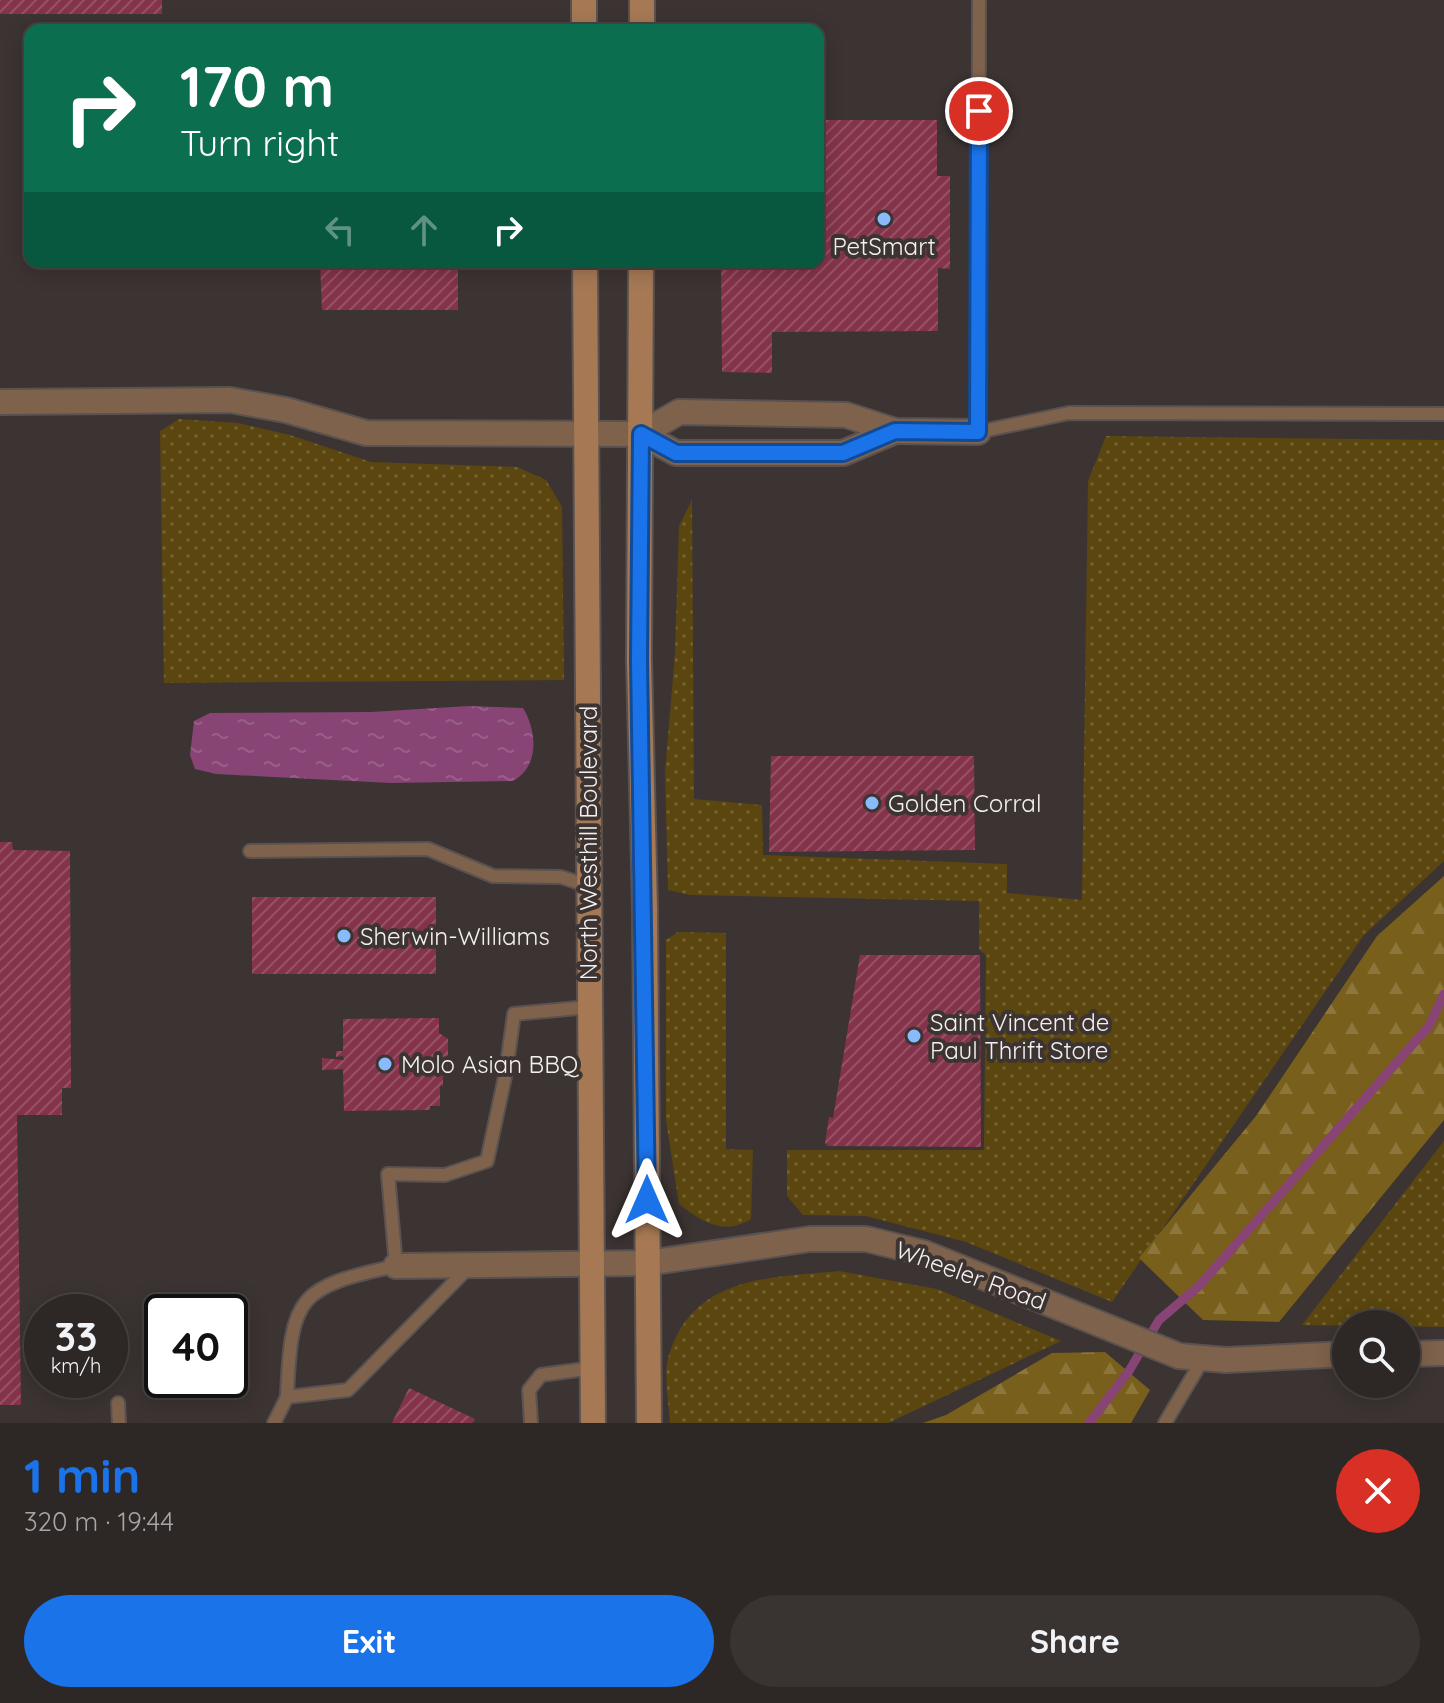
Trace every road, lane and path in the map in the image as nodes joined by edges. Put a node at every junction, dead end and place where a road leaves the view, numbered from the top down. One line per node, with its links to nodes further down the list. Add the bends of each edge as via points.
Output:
1 (584, 0): 4 (street)
2 (642, 0): 5 (street)
3 (979, 0): 12 (lane)
4 (584, 24)
5 (642, 24)
6 (585, 268): 11 (street, North Westhill Boulevard)
7 (641, 268): 13 (street)
8 (0, 402): 11 (street, via 219,400 264,405 366,433)
9 (1444, 414): 12 (lane, via 1069,413)
10 (895, 431): 12 (street); 13 (street, via 846,415 679,412); 13 (street, via 843,453 676,453)
11 (586, 432): 13 (street); 15 (street, North Westhill Boulevard)
12 (978, 432)
13 (641, 434): 17 (street)
14 (250, 851): 15 (lane, via 428,849 493,876 561,877)
15 (589, 886): 16 (street, North Westhill Boulevard)
16 (589, 1007): 19 (street, North Westhill Boulevard); 20 (lane, via 514,1014 487,1161 445,1175 388,1174)
17 (647, 1263): 19 (street, Wheeler Road); 24 (street, Wheeler Road, via 810,1239 866,1239 924,1253); 32 (street)
18 (471, 1264): 19 (street, Wheeler Road); 20 (street, Wheeler Road); 26 (lane, via 348,1390)
19 (590, 1264): 25 (street, North Westhill Boulevard)
20 (396, 1266): 26 (lane, via 341,1278 309,1296 292,1327)
21 (1444, 1353): 23 (street)
22 (1332, 1354): 24 (street, Wheeler Road)
23 (1420, 1354)
24 (1191, 1358): 33 (lane)
25 (592, 1368): 30 (lane, via 541,1375 529,1390); 31 (street, North Westhill Boulevard)
26 (287, 1397): 29 (lane)
27 (118, 1403): 28 (lane)
28 (119, 1423)
29 (274, 1423)
30 (531, 1423)
31 (593, 1423)
32 (649, 1423)
33 (1165, 1423)

